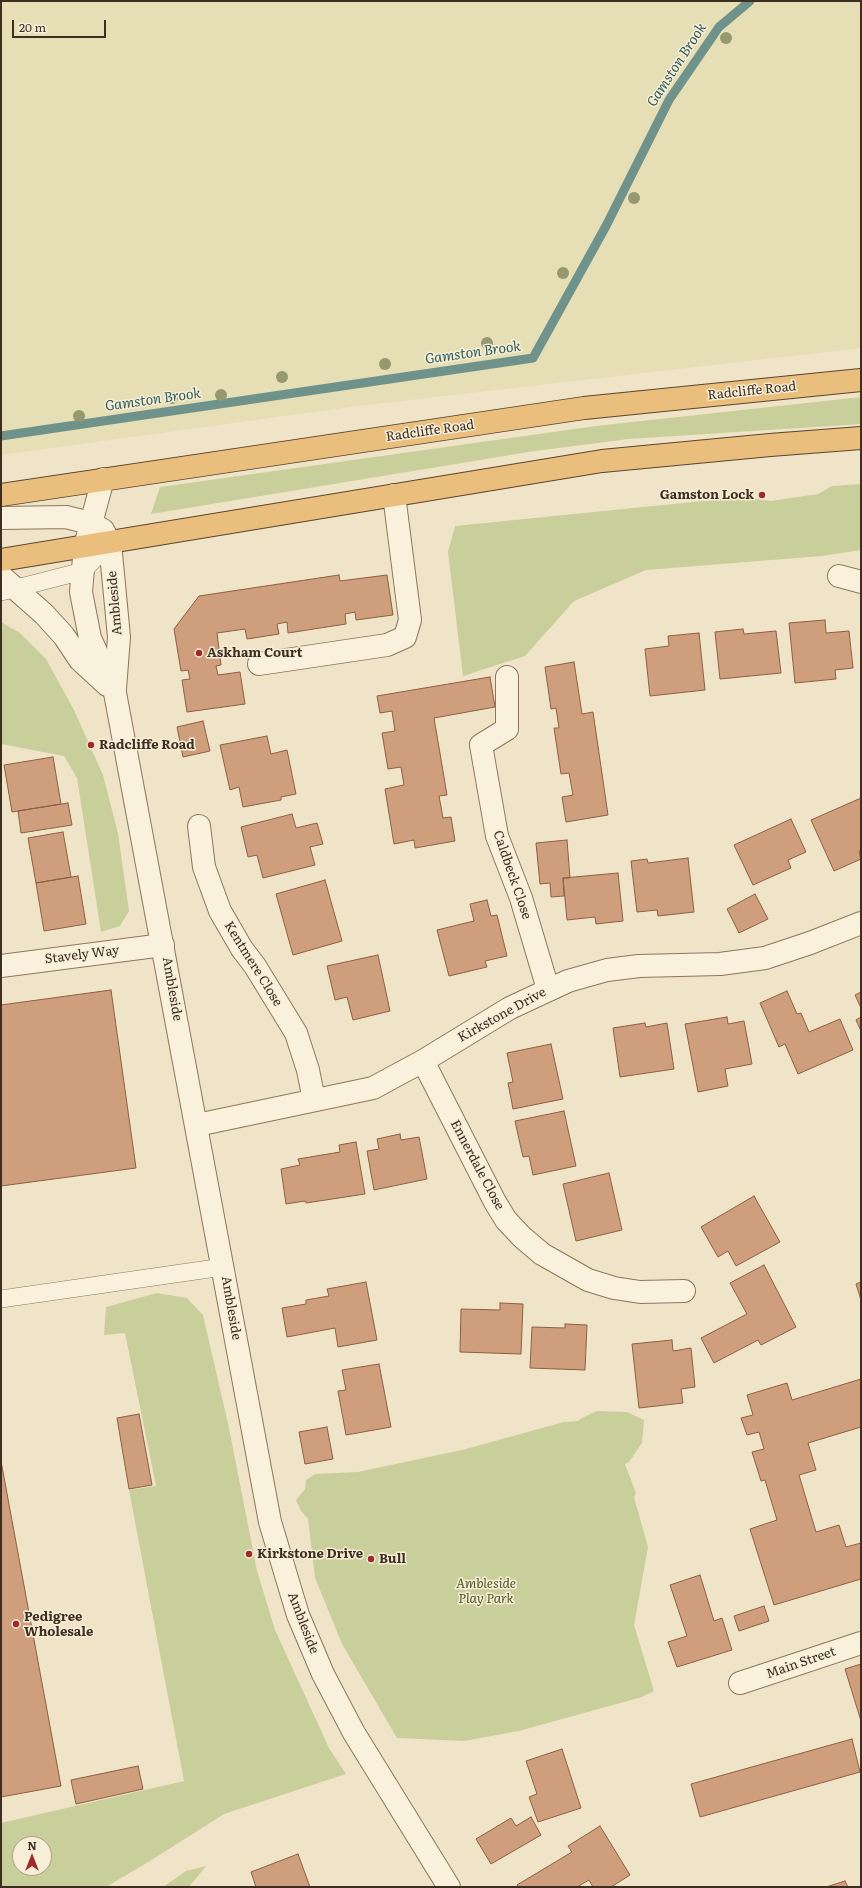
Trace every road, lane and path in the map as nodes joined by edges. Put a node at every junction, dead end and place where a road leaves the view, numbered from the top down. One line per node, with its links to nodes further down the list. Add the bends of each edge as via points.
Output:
1 (861, 380): 3 (highway, Radcliffe Road, via 584,408)
2 (861, 438): 5 (highway, via 770,444 602,461)
3 (103, 479): 4 (highway, Radcliffe Road); 7 (street, Ambleside)
4 (1, 495)
5 (394, 495): 8 (highway); 15 (street, via 410,620 405,637 387,645)
6 (1, 518): 7 (street, via 66,517)
7 (90, 523): 8 (street, via 103,530); 9 (street, Ambleside)
8 (110, 543): 9 (highway); 11 (lane); 17 (street, Ambleside, via 119,637)
9 (85, 546): 10 (highway); 11 (street, Ambleside)
10 (1, 560)
11 (83, 571): 14 (lane); 17 (street, Ambleside, via 81,592 90,638)
12 (840, 576): 13 (street)
13 (861, 582)
14 (6, 586): 17 (street, via 59,630 80,660)
15 (259, 664)
16 (507, 677): 22 (street, Caldbeck Close, via 507,729 481,746 497,836 521,898)
17 (115, 692): 20 (street, Ambleside)
18 (200, 826): 24 (street, Kentmere Close, via 204,867 220,911 296,1033)
19 (861, 923): 22 (street, Kirkstone Drive, via 765,958 720,964 639,966 607,970)
20 (163, 945): 21 (street, Stavely Way); 25 (street, Ambleside)
21 (1, 966)
22 (548, 989): 23 (street, Kirkstone Drive, via 510,1008)
23 (423, 1061): 24 (street, Kirkstone Drive, via 373,1088); 27 (street, Ennerdale Close, via 495,1202 506,1220 522,1237 542,1254 588,1280 640,1292)
24 (314, 1100): 25 (street, Kirkstone Drive)
25 (197, 1125): 26 (street, Ambleside)
26 (223, 1267): 28 (lane); 31 (street, Ambleside, via 270,1522 298,1615 323,1674 354,1733)
27 (684, 1291)
28 (1, 1299)
29 (861, 1643): 30 (street, Main Street)
30 (740, 1683)
31 (448, 1887)

